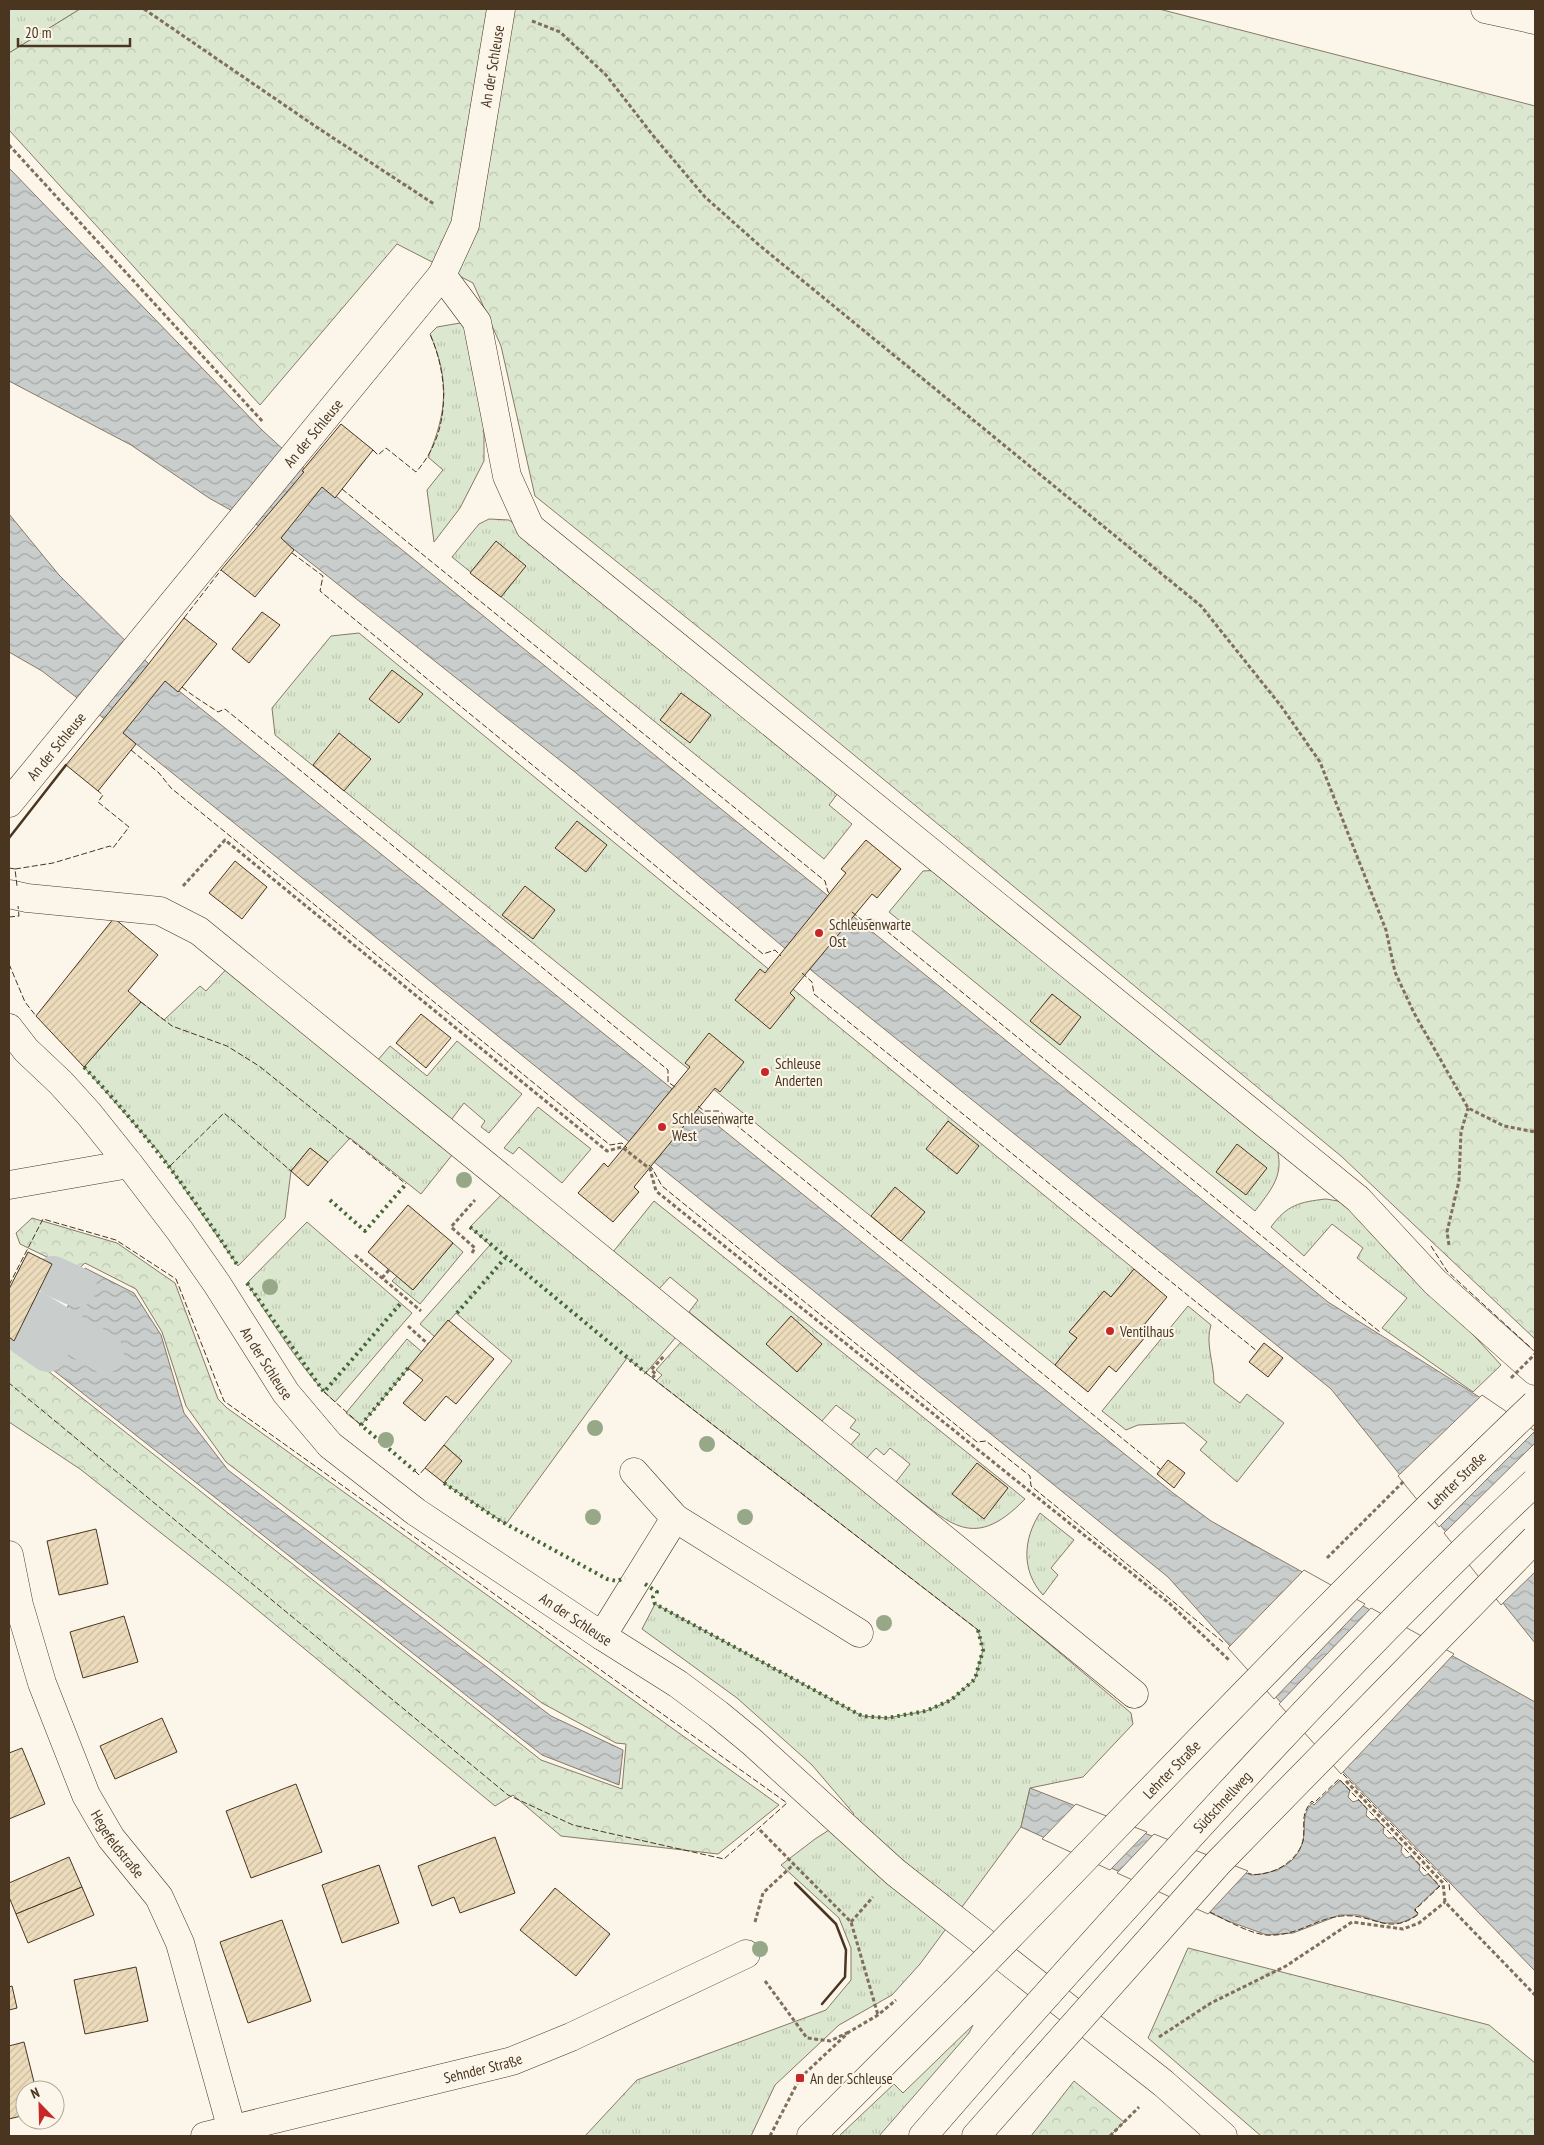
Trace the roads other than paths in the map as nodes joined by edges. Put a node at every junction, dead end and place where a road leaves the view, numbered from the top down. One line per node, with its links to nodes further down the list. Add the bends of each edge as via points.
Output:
1 (1485, 9): 3 (main road)
2 (513, 14): 4 (main road, An der Schleuse, via 465,224)
3 (1535, 20)
4 (442, 275): 5 (main road, An der Schleuse); 10 (main road, via 477,322 507,476 530,527 1358,1199 1436,1282)
5 (9, 803)
6 (9, 894): 19 (main road, via 160,911 199,931)
7 (9, 1028): 8 (main road, An der Schleuse, via 26,1050 89,1114)
8 (129, 1164): 9 (main road); 18 (main road, An der Schleuse, via 217,1284 286,1392 330,1445 416,1512)
9 (9, 1185)
10 (1535, 1371)
11 (1535, 1404): 23 (main road, Lehrter Straße, bridge, via 1278,1659)
12 (634, 1472): 14 (main road)
13 (1535, 1482): 24 (main road, Südschnellweg, bridge, via 1331,1684 1187,1837)
14 (675, 1518): 17 (main road); 18 (main road)
15 (1535, 1539): 25 (main road, bridge, via 1218,1863)
16 (9, 1555): 21 (main road, Hegefeldstraße, via 19,1605 42,1683 86,1795 111,1838 159,1897 180,1943)
17 (859, 1633)
18 (602, 1636): 26 (main road, An der Schleuse, via 678,1684 718,1714 895,1872 1162,2083)
19 (1134, 1694)
20 (746, 1954): 21 (main road, Sehnder Straße, via 571,2037 512,2061)
21 (232, 2130): 22 (main road, Sehnder Straße)
22 (205, 2136)
23 (811, 2136)
24 (922, 2136)
25 (976, 2136)
26 (1223, 2136)

